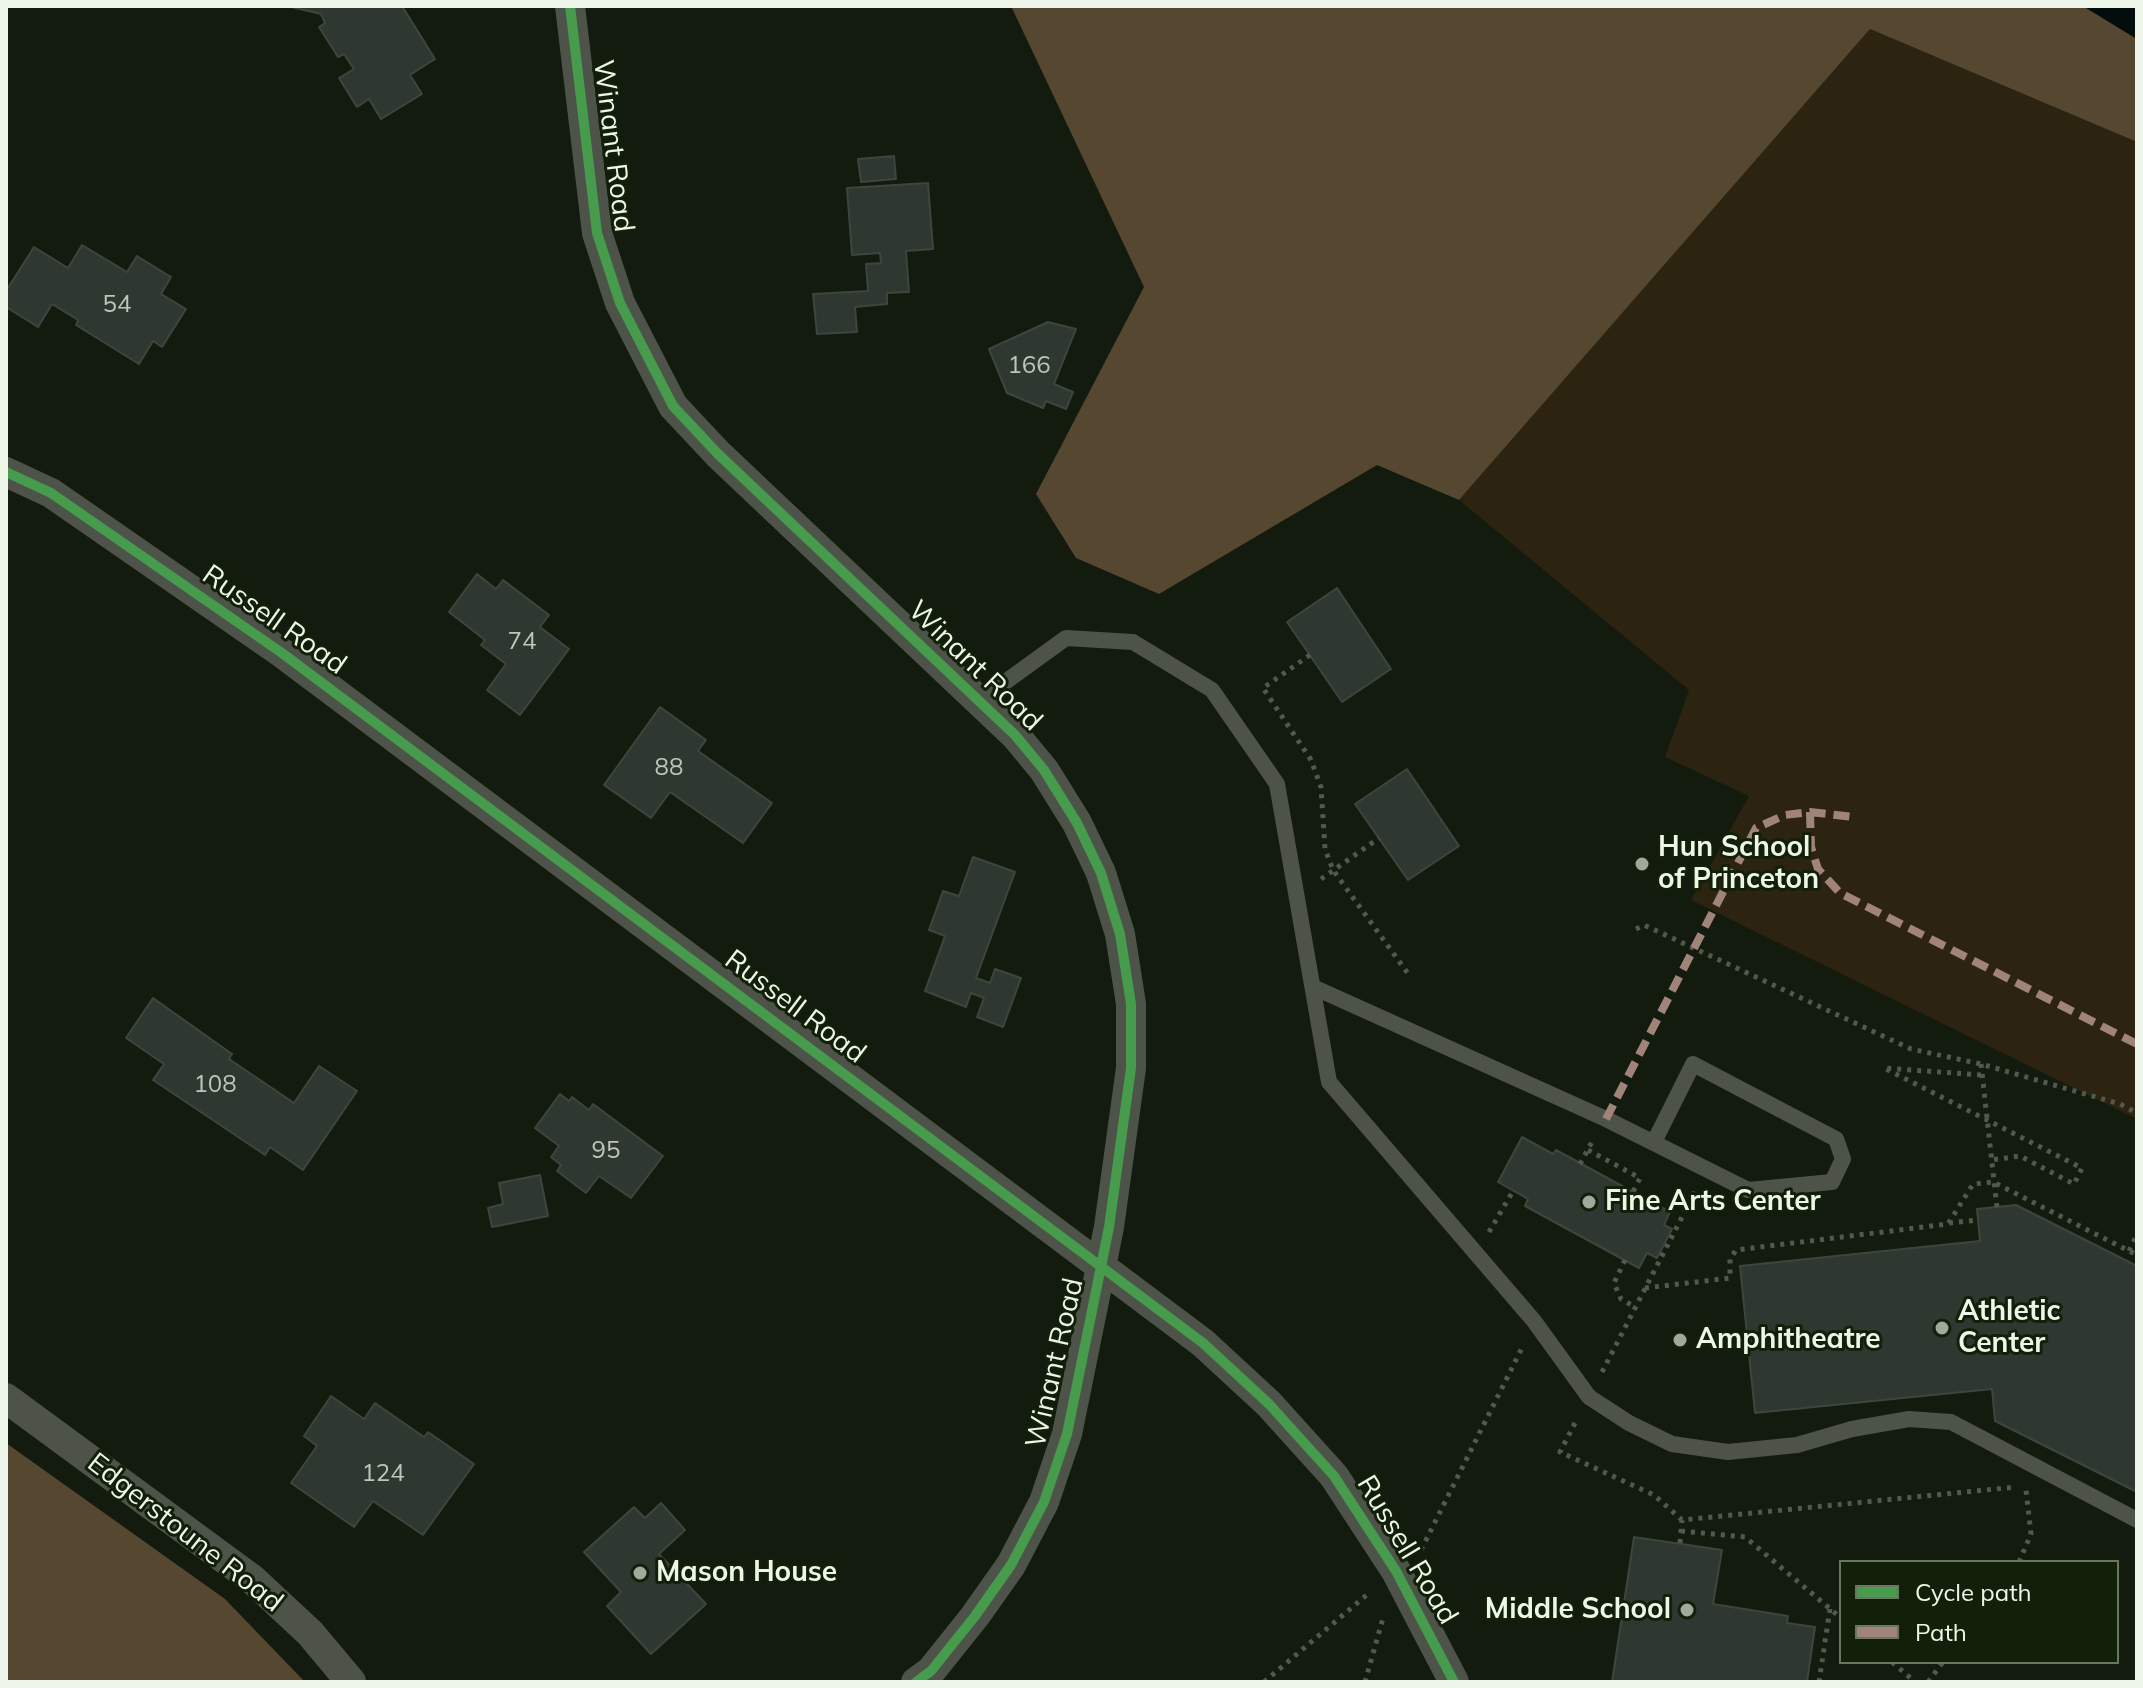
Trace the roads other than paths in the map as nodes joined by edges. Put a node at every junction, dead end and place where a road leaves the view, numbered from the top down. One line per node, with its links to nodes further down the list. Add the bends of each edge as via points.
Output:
1 (570, 6): 3 (street, Winant Road, via 597,233 620,303 673,406)
2 (6, 472): 6 (street, Russell Road, via 51,493 282,653)
3 (979, 701): 4 (lane, via 1066,638 1133,642 1212,690 1277,784); 6 (street, Winant Road, via 1044,770 1077,823 1101,873 1120,934 1131,1004 1131,1068)
4 (1313, 987): 5 (lane); 8 (lane, via 1329,1082 1534,1321 1589,1397 1629,1423 1672,1444 1728,1452 1797,1445 1909,1419 1951,1422)
5 (1654, 1142): 5 (lane, via 1748,1190 1832,1182 1843,1159 1836,1139 1693,1064)
6 (1101, 1267): 10 (street, Winant Road, via 1067,1434 1044,1502 984,1604 931,1671); 11 (street, Russell Road, via 1203,1343 1269,1404 1334,1476 1396,1571)
7 (6, 1398): 9 (street, Edgerstoune Road, via 252,1579 310,1633)
8 (2137, 1520)
9 (351, 1682)
10 (916, 1682)
11 (1454, 1682)

